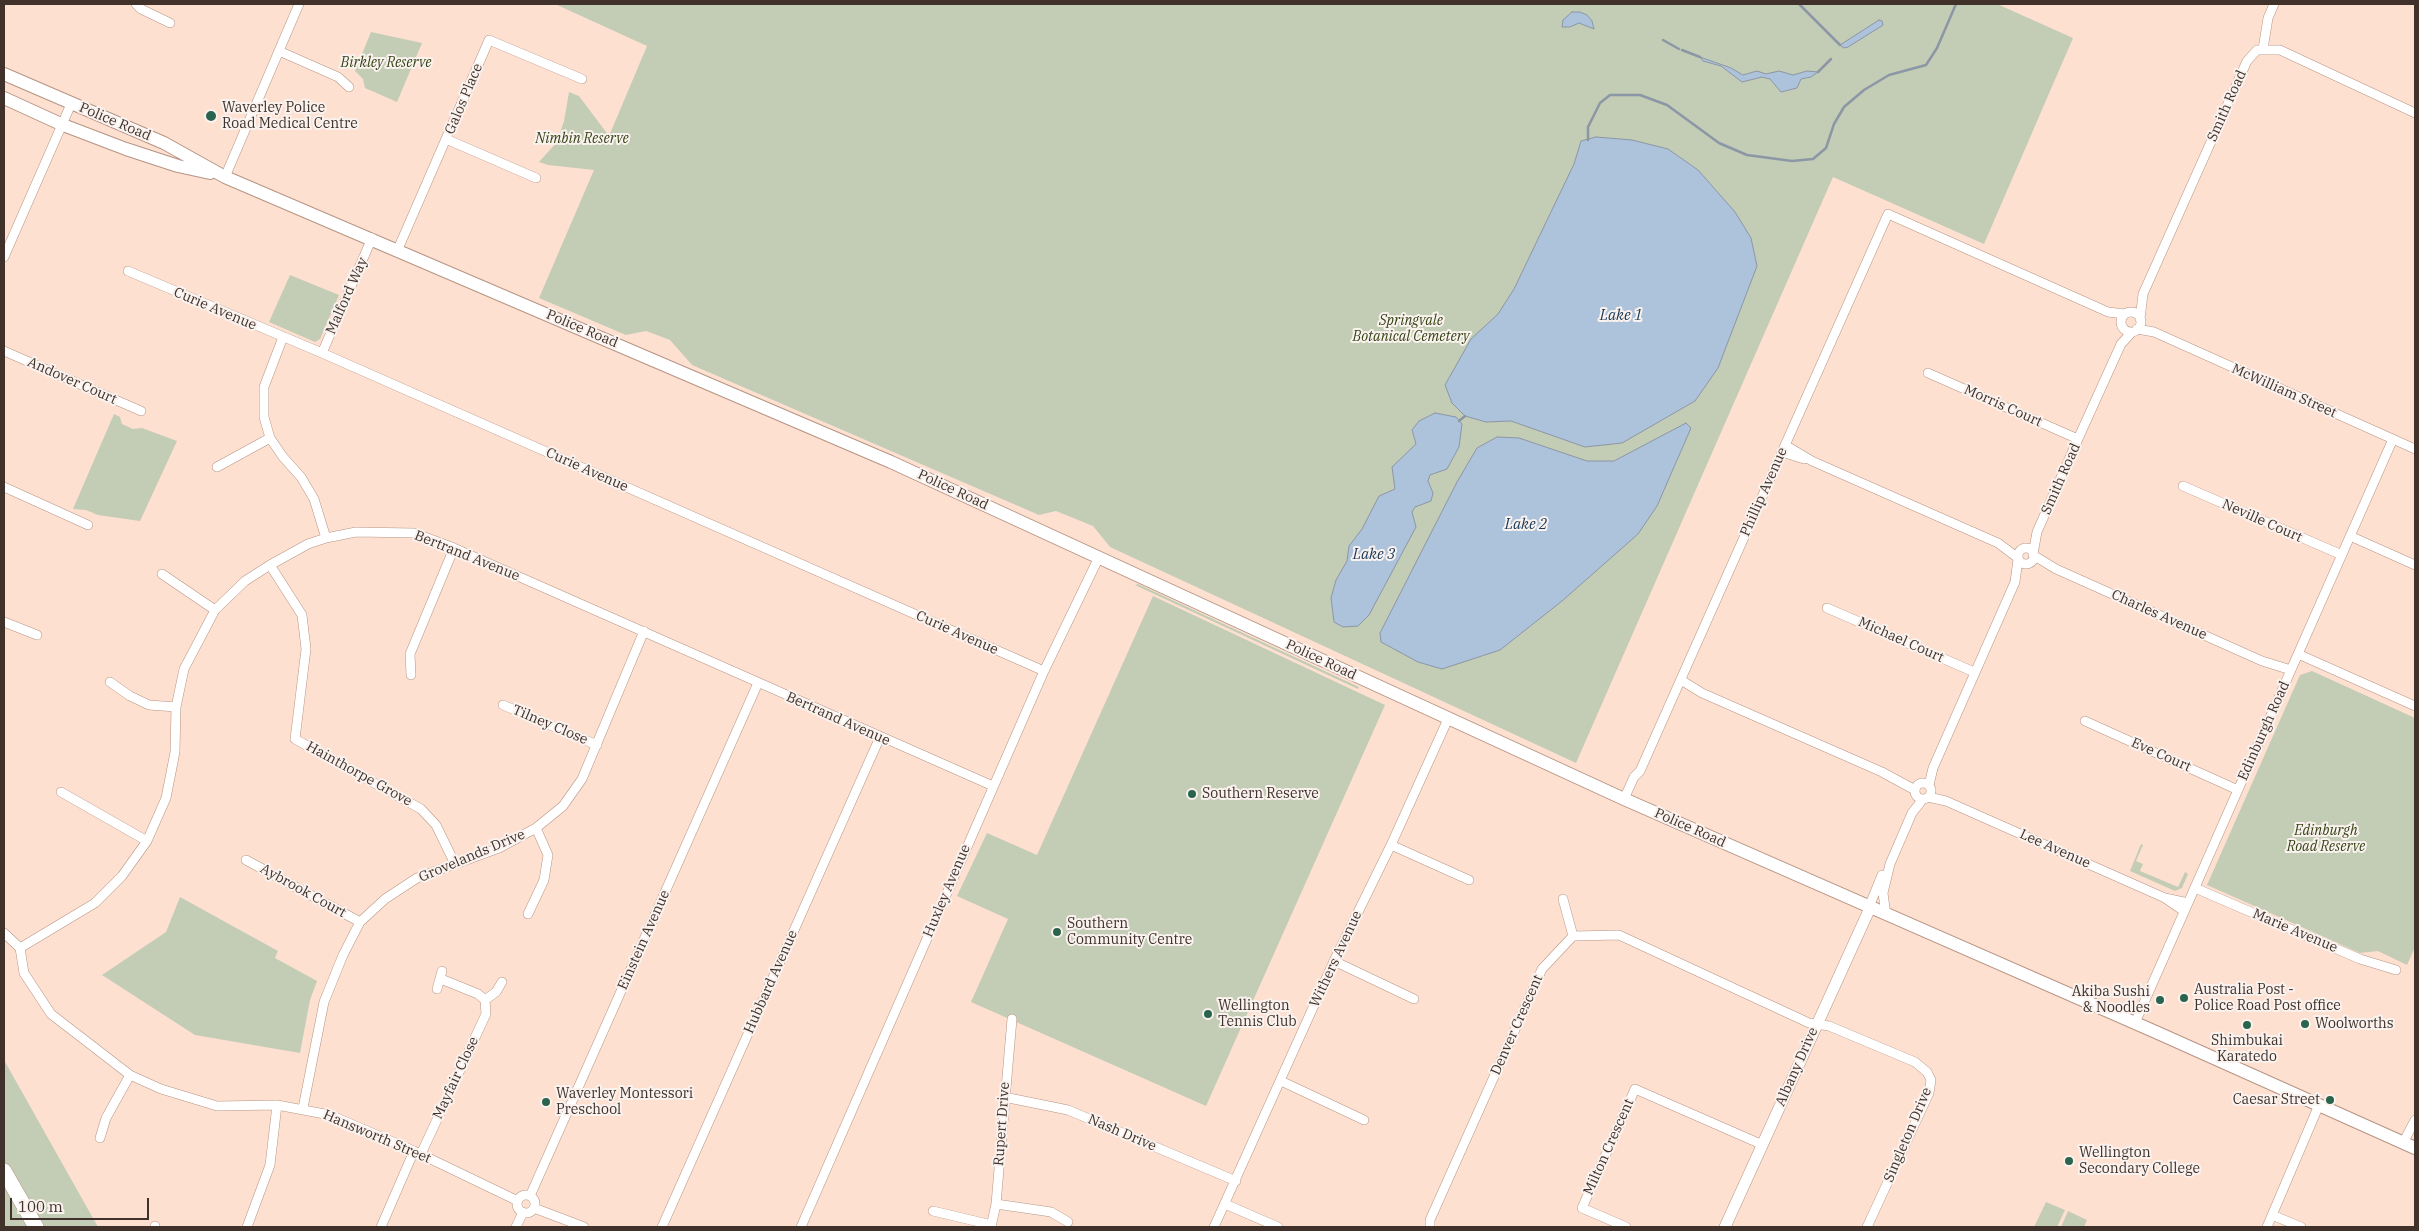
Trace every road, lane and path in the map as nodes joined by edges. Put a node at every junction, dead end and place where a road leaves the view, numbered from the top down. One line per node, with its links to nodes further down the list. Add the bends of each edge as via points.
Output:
1 (136, 4): 4 (street)
2 (299, 4): 6 (street)
3 (2274, 4): 5 (street, via 2268,18)
4 (170, 23)
5 (2263, 49): 12 (street, via 2280,50); 21 (street, Smith Road, via 2257,50 2247,61)
6 (279, 51): 9 (street, via 338,77); 15 (street)
7 (4, 74): 11 (main road, Police Road)
8 (582, 79): 14 (street, Galos Place, via 489,40)
9 (349, 88)
10 (4, 98): 13 (main road, Police Road)
11 (71, 104): 13 (street); 15 (main road, Police Road, via 164,143)
12 (2415, 113)
13 (63, 125): 15 (main road, Police Road, via 178,166); 19 (street)
14 (446, 139): 16 (street); 18 (street, Galos Place)
15 (225, 177): 17 (main road, Police Road)
16 (536, 178)
17 (372, 238): 18 (main road, Police Road); 31 (street, Malford Way)
18 (398, 249): 50 (main road, Police Road, via 892,462)
19 (4, 257)
20 (128, 271): 28 (street, Curie Avenue)
21 (2143, 294): 23 (street, Smith Road); 24 (street, Smith Road)
22 (2108, 312): 23 (street); 25 (street); 37 (street, Phillip Avenue, via 1888,214)
23 (2126, 314): 24 (street, McWilliam Street, via 2135,313); 25 (street, Smith Road)
24 (2140, 319): 26 (street, Smith Road); 27 (street, McWilliam Street)
25 (2122, 325): 26 (street); 29 (street, Smith Road)
26 (2134, 330): 27 (street, McWilliam Street); 29 (street, Smith Road)
27 (2154, 332): 36 (street, McWilliam Street)
28 (282, 338): 31 (street, Curie Avenue); 34 (street, via 264,386 264,417)
29 (2121, 344): 35 (street, Smith Road)
30 (4, 351): 33 (street, Andover Court)
31 (322, 353): 63 (street, Curie Avenue)
32 (1928, 373): 35 (street, Morris Court)
33 (141, 411)
34 (270, 438): 39 (street); 45 (street, via 314,499)
35 (2078, 439): 43 (street, Smith Road)
36 (2393, 439): 38 (street, McWilliam Street); 44 (street, Edinburgh Road)
37 (1783, 448): 46 (street); 68 (street, Phillip Avenue)
38 (2415, 449)
39 (217, 467)
40 (2183, 486): 49 (street, Neville Court)
41 (4, 487): 42 (street)
42 (88, 525)
43 (2037, 532): 48 (street, Smith Road); 52 (street, Smith Road)
44 (2350, 536): 49 (street, Edinburgh Road); 54 (street)
45 (326, 538): 47 (street, Bertrand Avenue, via 356,532 414,533); 53 (street, Bertrand Avenue)
46 (1998, 543): 48 (street); 51 (street)
47 (454, 548): 60 (street, Bertrand Avenue); 66 (street, via 410,654)
48 (2023, 549): 51 (street); 52 (street, via 2028,549)
49 (2342, 555): 62 (street, Edinburgh Road)
50 (1099, 557): 63 (street, Huxley Avenue); 73 (main road, Police Road)
51 (2018, 559): 52 (street, via 2023,564); 56 (street, Smith Road)
52 (2032, 559): 56 (street, Smith Road); 65 (street, Charles Avenue)
53 (270, 565): 58 (street, Bertrand Avenue, via 246,581); 86 (street, Hainthorpe Grove, via 302,615 306,649 295,739 421,809 436,825)
54 (2415, 565)
55 (162, 574): 58 (street)
56 (2015, 582): 64 (street, Smith Road)
57 (1827, 608): 64 (street, Michael Court)
58 (216, 610): 71 (street, Bertrand Avenue, via 184,669)
59 (4, 622): 61 (street)
60 (644, 631): 69 (street, Bertrand Avenue); 76 (street, Grovelands Drive)
61 (37, 636)
62 (2298, 654): 65 (street, Edinburgh Road); 72 (street)
63 (1044, 671): 77 (street, Huxley Avenue)
64 (1974, 672): 78 (street, Smith Road)
65 (2290, 673): 79 (street, Edinburgh Road)
66 (411, 675)
67 (110, 682): 71 (street, via 149,705)
68 (1679, 683): 78 (street, Lee Avenue); 81 (street, Phillip Avenue, via 1640,771 1639,780)
69 (758, 684): 75 (street, Bertrand Avenue); 123 (street, Einstein Avenue)
70 (503, 705): 76 (street, Tilney Close)
71 (176, 706): 83 (street, Bertrand Avenue, via 175,752 166,798)
72 (2415, 706)
73 (1448, 719): 81 (main road, Police Road); 84 (street, Withers Avenue)
74 (2085, 721): 79 (street, Eve Court)
75 (880, 737): 77 (street, Bertrand Avenue); 138 (street, Hubbard Avenue)
76 (597, 745): 82 (street, Grovelands Drive, via 582,779 562,806)
77 (993, 786): 139 (street, Huxley Avenue)
78 (1922, 790): 87 (street, Smith Road); 91 (street, Lee Avenue)
79 (2238, 790): 89 (street, Edinburgh Road)
80 (61, 792): 83 (street)
81 (1627, 800): 92 (main road, Police Road)
82 (536, 828): 86 (street, Grovelands Drive, via 499,848); 93 (street, via 548,855 544,880)
83 (148, 842): 98 (street, Bertrand Avenue, via 122,876 95,903)
84 (1391, 846): 88 (street); 99 (street, Withers Avenue)
85 (246, 860): 95 (street, Aybrook Court)
86 (455, 864): 95 (street, Grovelands Drive, via 417,878)
87 (1890, 864): 92 (street, Smith Road, via 1884,870); 94 (street, Smith Road, via 1883,893)
88 (1469, 880)
89 (2194, 888): 91 (street, Edinburgh Road); 100 (street, Marie Avenue, via 2360,959)
90 (1562, 899): 97 (street)
91 (2186, 907): 106 (street, Edinburgh Road)
92 (1869, 908): 94 (main road, Police Road); 107 (street, Albany Drive)
93 (528, 914)
94 (1886, 915): 106 (main road, Police Road)
95 (360, 922): 113 (street, Grovelands Drive, via 324,1002)
96 (4, 932): 98 (street)
97 (1573, 936): 107 (street, via 1619,935); 142 (street, Denver Crescent, via 1542,969 1430,1220)
98 (20, 948): 108 (street, Hansworth Street, via 24,973 51,1014)
99 (1334, 961): 103 (street); 109 (street, Withers Avenue)
100 (2396, 970)
101 (502, 982): 104 (street, via 496,992)
102 (437, 989): 104 (street, via 442,975)
103 (1414, 999)
104 (485, 1000): 120 (street, Mayfair Close, via 486,1014)
105 (1012, 1020): 110 (street, Rupert Drive)
106 (2135, 1023): 112 (main road, Police Road)
107 (1816, 1024): 118 (street, Albany Drive); 145 (street, Singleton Drive, via 1829,1026 1915,1062 1931,1080)
108 (130, 1075): 111 (street, Hansworth Street, via 160,1089 217,1106); 117 (street, via 106,1118)
109 (1281, 1081): 114 (street); 122 (street, Withers Avenue)
110 (1004, 1097): 122 (street, Nash Drive, via 1068,1110); 125 (street, Rupert Drive)
111 (277, 1105): 113 (street, Hansworth Street); 134 (street, via 270,1165)
112 (2319, 1105): 119 (main road, Police Road); 130 (street)
113 (303, 1108): 120 (street, Hansworth Street, via 349,1122)
114 (1364, 1120)
115 (2415, 1120): 119 (street)
116 (2415, 1127): 119 (street)
117 (100, 1138)
118 (1763, 1145): 143 (street, Milton Crescent, via 1634,1089 1582,1208); 144 (street, Albany Drive)
119 (2409, 1145)
120 (418, 1153): 124 (street, Hansworth Street); 135 (street, Mayfair Close)
121 (4, 1171): 133 (highway)
122 (1236, 1181): 126 (street, Withers Avenue)
123 (530, 1196): 124 (street, via 522,1197); 127 (street, via 535,1201)
124 (518, 1202): 129 (street, via 518,1208)
125 (996, 1204): 131 (street, via 1051,1212); 132 (street, Rupert Drive)
126 (1225, 1204): 140 (street, Withers Avenue); 141 (street)
127 (534, 1208): 129 (street); 137 (street)
128 (933, 1211): 132 (street)
129 (523, 1212): 136 (street)
130 (2272, 1215): 146 (street); 147 (street)
131 (1068, 1222)
132 (992, 1226)
133 (36, 1227)
134 (247, 1227)
135 (381, 1227)
136 (516, 1227)
137 (584, 1227)
138 (662, 1227)
139 (801, 1227)
140 (1214, 1227)
141 (1278, 1227)
142 (1430, 1227)
143 (1626, 1227)
144 (1725, 1227)
145 (1867, 1227)
146 (2267, 1227)
147 (2300, 1227)

